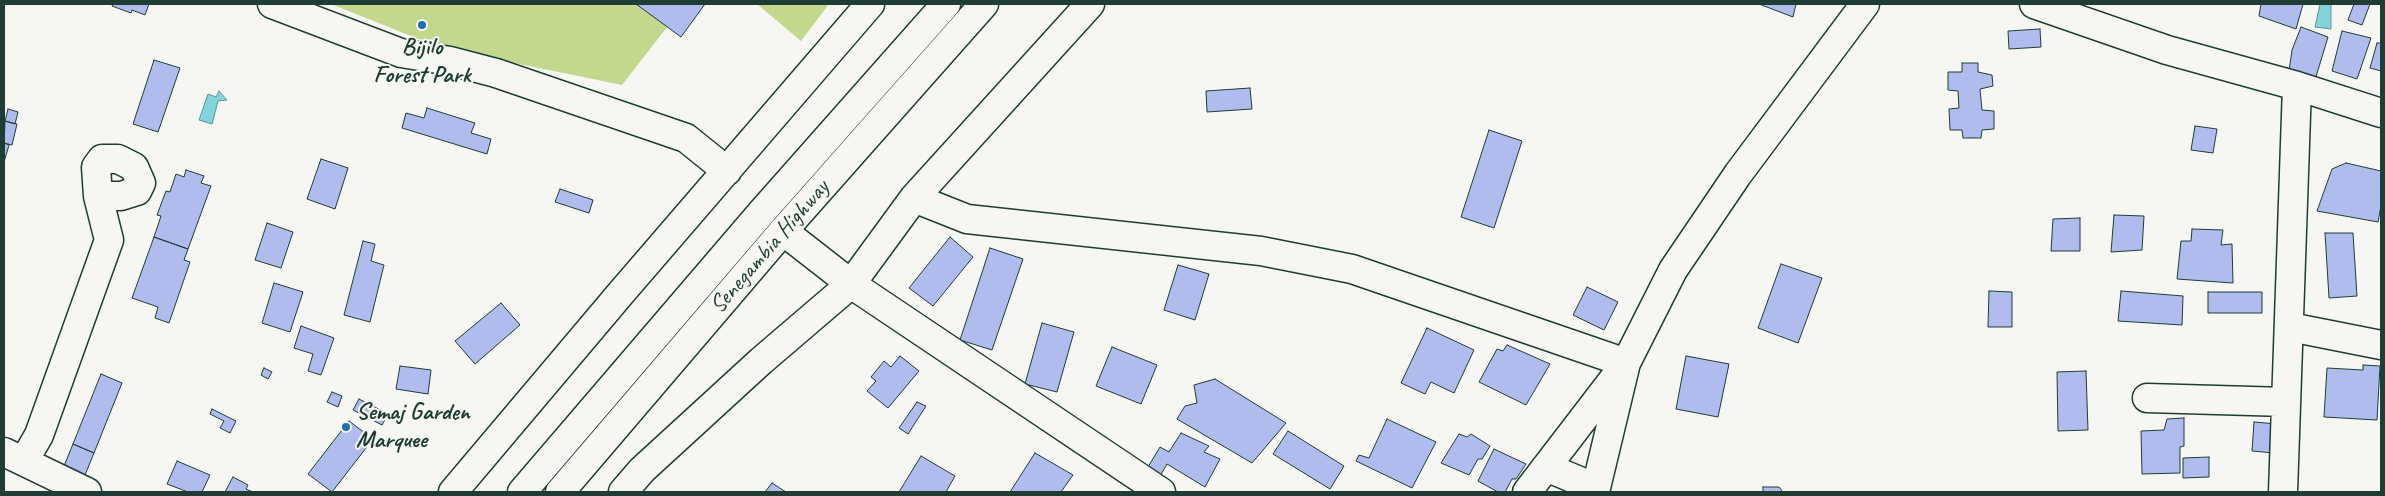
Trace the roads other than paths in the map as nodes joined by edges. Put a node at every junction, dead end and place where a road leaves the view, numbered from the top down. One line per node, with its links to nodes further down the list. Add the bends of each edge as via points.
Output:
1 (272, 4): 10 (street, via 401,53 496,73 686,138)
2 (870, 4): 10 (street)
3 (946, 4): 25 (street, Senegambia Highway, via 761,213)
4 (984, 4): 13 (street, Senegambia Highway)
5 (1090, 4): 12 (street)
6 (1865, 4): 17 (street, via 1738,174 1673,270)
7 (2034, 4): 8 (street, via 2168,50)
8 (2297, 86): 9 (street); 15 (street)
9 (2381, 113)
10 (727, 171): 24 (street)
11 (98, 196): 20 (street, via 109,240 39,435)
12 (914, 198): 14 (street); 17 (street, via 967,219 1260,252 1352,269)
13 (783, 231): 14 (street); 26 (street, Senegambia Highway)
14 (851, 284): 27 (street, via 761,360 642,470); 28 (street)
15 (2290, 327): 16 (street); 19 (street)
16 (2381, 345)
17 (1626, 363): 21 (street); 22 (street)
18 (2148, 398): 19 (street)
19 (2286, 402): 30 (street)
20 (14, 456): 23 (street)
21 (1546, 468): 22 (street); 29 (street)
22 (1596, 490)
23 (87, 492)
24 (453, 492)
25 (522, 492)
26 (560, 492)
27 (623, 492)
28 (1161, 492)
29 (1527, 492)
30 (2283, 492)

